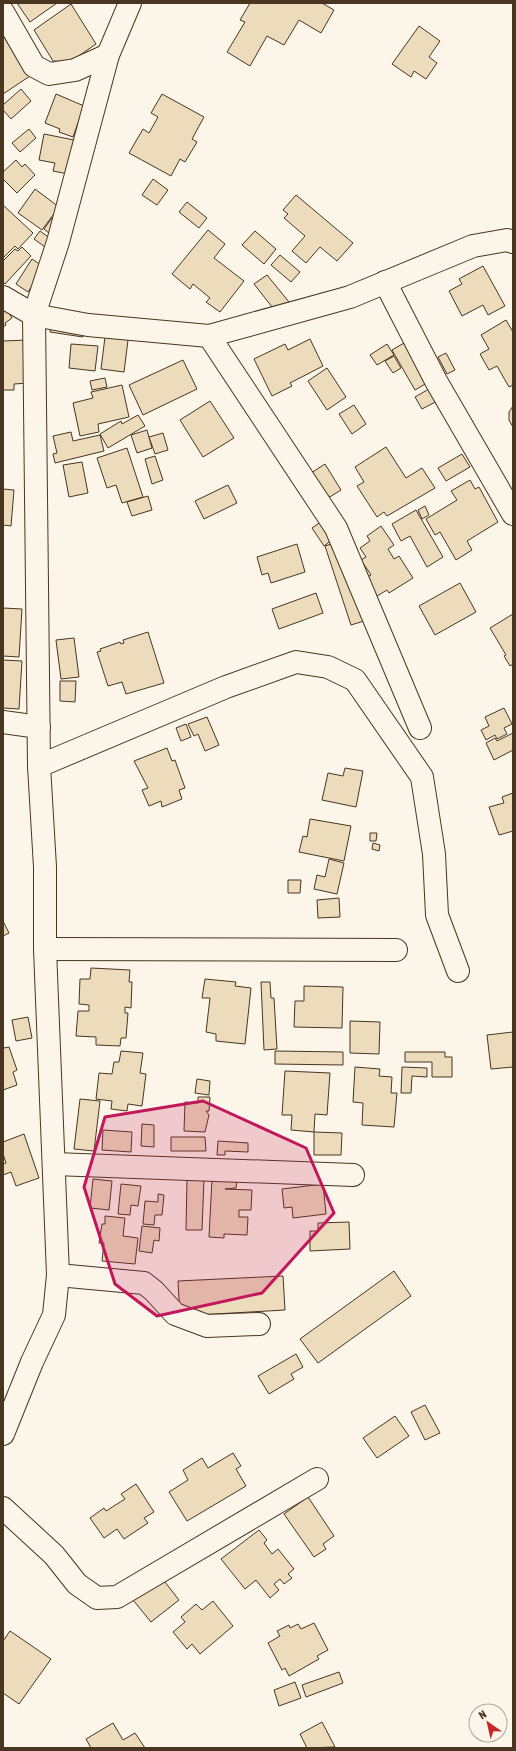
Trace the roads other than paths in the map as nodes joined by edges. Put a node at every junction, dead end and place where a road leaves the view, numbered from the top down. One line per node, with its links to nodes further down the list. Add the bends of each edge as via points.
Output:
1 (130, 3): 3 (street)
2 (3, 12): 3 (street, via 34,66 49,74 75,70)
3 (108, 55): 7 (street, via 58,242)
4 (513, 242): 5 (street, via 506,240 473,246)
5 (385, 282): 8 (street, via 350,297); 9 (street, via 436,381)
6 (3, 297): 7 (street)
7 (34, 315): 8 (street, via 88,325); 11 (street)
8 (209, 336): 12 (street, via 336,528)
9 (513, 514)
10 (3, 722): 11 (street)
11 (39, 727): 13 (street)
12 (420, 728)
13 (38, 766): 14 (street, via 45,867); 16 (street, via 226,687 296,662 328,667 349,677 355,680 422,777 434,854 437,915)
14 (45, 949): 15 (street); 17 (street)
15 (396, 950)
16 (458, 971)
17 (54, 1164): 18 (street); 19 (street)
18 (353, 1175)
19 (58, 1275): 20 (street, via 144,1283 175,1314 207,1326); 21 (street, via 54,1315)
20 (259, 1324)
21 (3, 1434)
22 (317, 1479): 23 (street, via 117,1597 97,1598 77,1584 54,1554)
23 (3, 1508)

